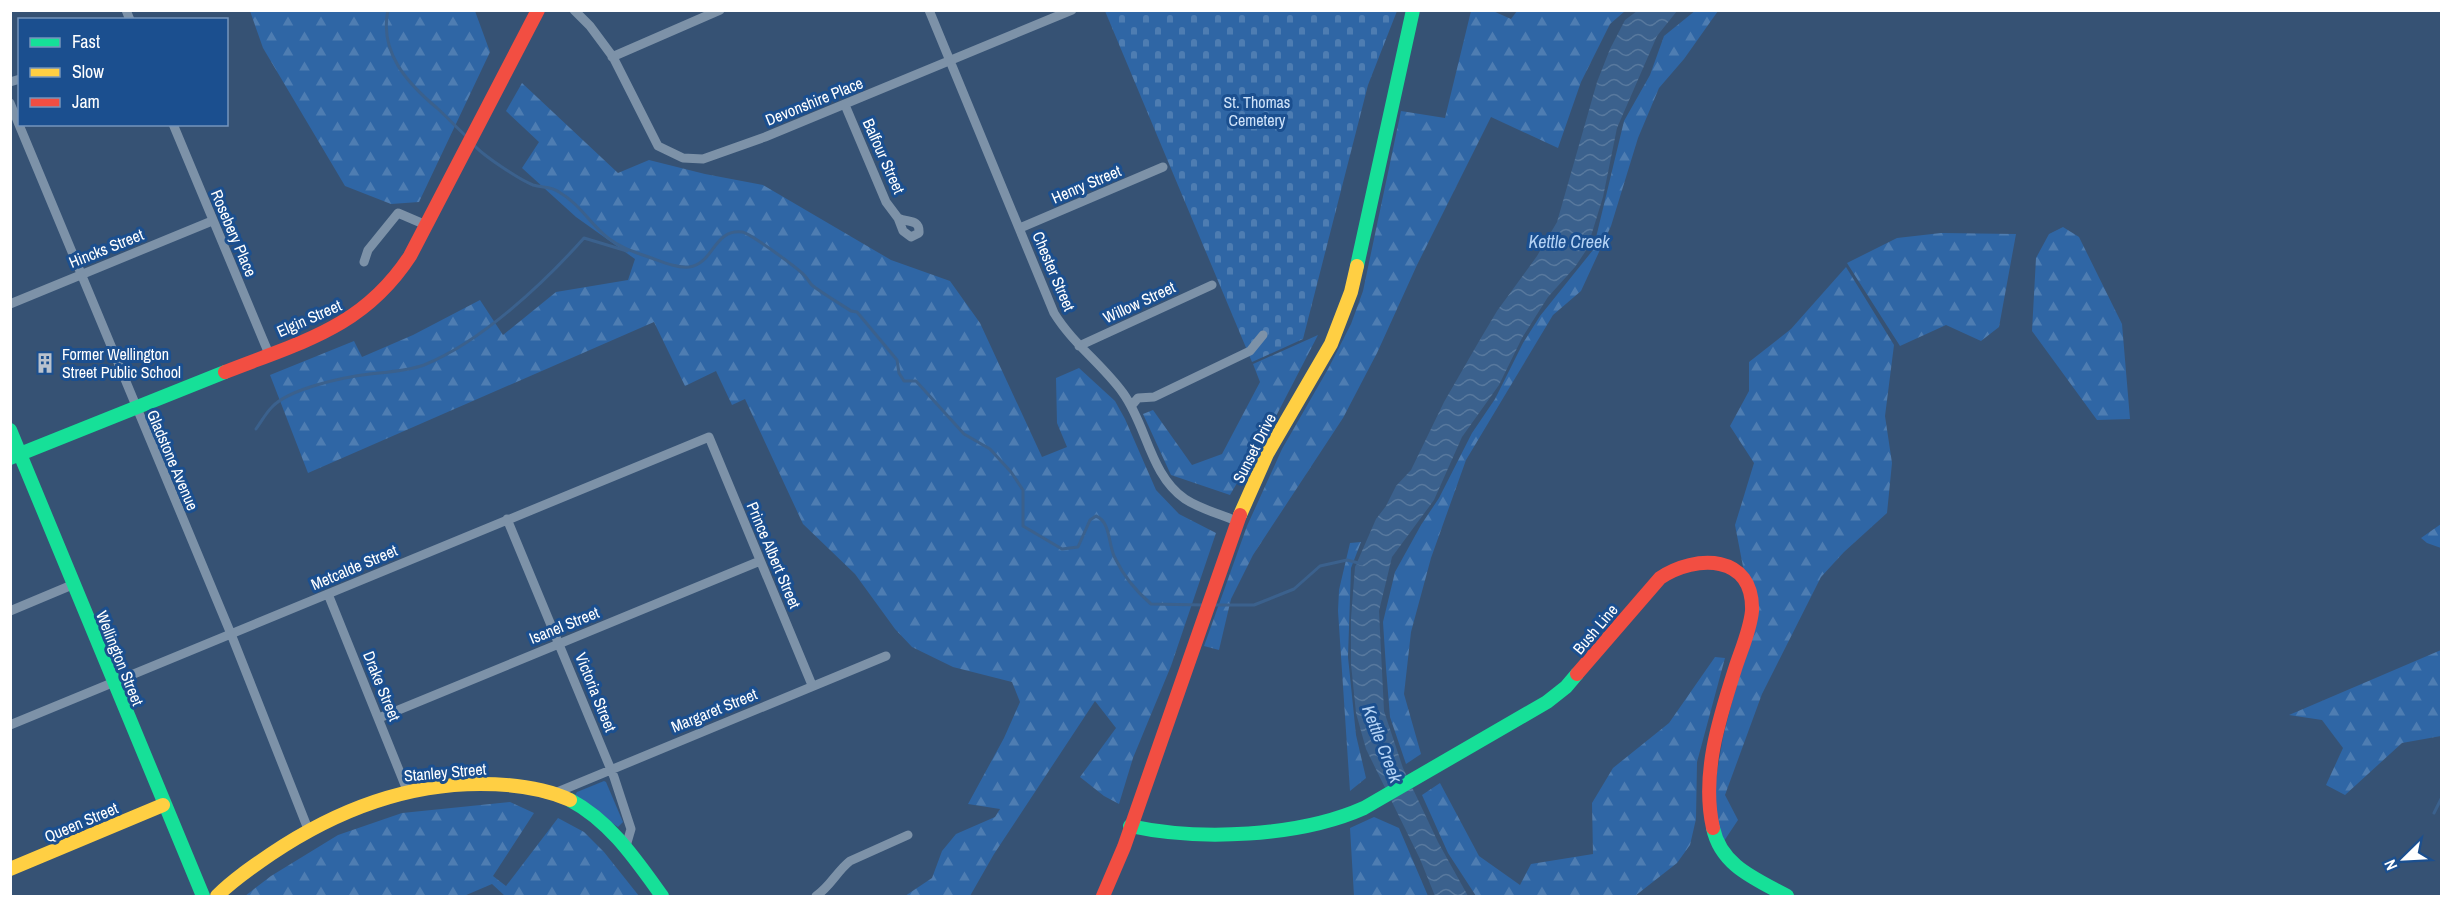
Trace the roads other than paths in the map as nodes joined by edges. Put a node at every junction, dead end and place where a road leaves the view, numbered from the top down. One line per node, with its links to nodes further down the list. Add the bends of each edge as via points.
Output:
1 (538, 10): 17 (street, Elgin Street)
2 (574, 10): 7 (street, Devonshire Place)
3 (720, 10): 7 (street)
4 (929, 10): 8 (street, Chester Street)
5 (1072, 10): 8 (street, Devonshire Place)
6 (1413, 10): 32 (street, Sunset Drive, via 1352,292 1331,344 1267,454)
7 (612, 57): 10 (street, Devonshire Place, via 658,146 683,158 693,160 719,154)
8 (950, 61): 10 (street, Devonshire Place); 18 (street, Chester Street)
9 (10, 103): 11 (street, Gladstone Avenue)
10 (845, 105): 15 (street, Balfour Street, via 886,202)
11 (18, 122)
12 (20, 126): 20 (street, Gladstone Avenue)
13 (174, 126): 16 (street, Rosebery Place)
14 (1163, 168): 18 (street, Henry Street)
15 (898, 218)
16 (212, 221): 20 (street, Hincks Street); 25 (street, Rosebery Place)
17 (426, 225): 19 (street, via 398,213 368,250); 25 (street, Elgin Street, via 396,278 369,306 333,329)
18 (1020, 228): 24 (street, Chester Street, via 1054,313)
19 (364, 262)
20 (82, 274): 22 (street, Hincks Street); 27 (street, Gladstone Avenue)
21 (1212, 285): 24 (street, Willow Street)
22 (10, 304)
23 (1263, 335): 26 (street, via 1250,351)
24 (1079, 346): 26 (street, Chester Street, via 1115,382)
25 (269, 354): 27 (street, Elgin Street)
26 (1131, 405): 32 (street, Chester Street, via 1158,468 1173,489 1186,500)
27 (135, 408): 30 (street, Elgin Street); 37 (street, Gladstone Avenue)
28 (10, 430): 30 (street, Wellington Street)
29 (709, 437): 31 (street, Metcalde Street); 33 (street, Prince Albert Street)
30 (15, 456): 34 (street, Wellington Street)
31 (507, 519): 35 (street, Metcalde Street); 38 (street, Victoria Street)
32 (1236, 521): 48 (street, Sunset Drive)
33 (760, 561): 38 (street, Isanel Street); 41 (street, Prince Albert Street)
34 (72, 585): 36 (street); 40 (street, Wellington Street)
35 (328, 594): 37 (street, Metcalde Street); 42 (street, Drake Street)
36 (10, 611)
37 (231, 634): 40 (street, Metcalde Street); 49 (street, Gladstone Avenue)
38 (559, 643): 42 (street, Isanel Street); 44 (street, Victoria Street)
39 (886, 656): 41 (street, Margaret Street)
40 (112, 683): 43 (street, Metcalde Street); 47 (street, Wellington Street)
41 (812, 685): 44 (street, Margaret Street)
42 (379, 718): 45 (street, Drake Street)
43 (10, 725)
44 (611, 769): 46 (street, Margaret Street); 51 (street, Victoria Street, via 631,829)
45 (407, 790): 46 (street, Stanley Street, via 483,784); 49 (street, Stanley Street, via 358,805)
46 (555, 793): 51 (street, Stanley Street, via 592,816)
47 (163, 806): 52 (street, Queen Street); 53 (street, Wellington Street)
48 (1130, 826): 57 (street, Sunset Drive); 58 (street, Bush Line, via 1148,832 1192,836 1296,829 1341,819 1547,702 1566,687 1668,572 1680,565 1712,562 1741,575 1752,596 1753,611 1714,746 1709,782 1712,830 1715,842 1730,862)
49 (308, 829): 54 (street, Stanley Street, via 254,864)
50 (908, 835): 56 (street, via 850,861)
51 (626, 846): 55 (street, Stanley Street)
52 (10, 869)
53 (203, 897)
54 (216, 897)
55 (662, 897)
56 (816, 897)
57 (1103, 897)
58 (1787, 897)

